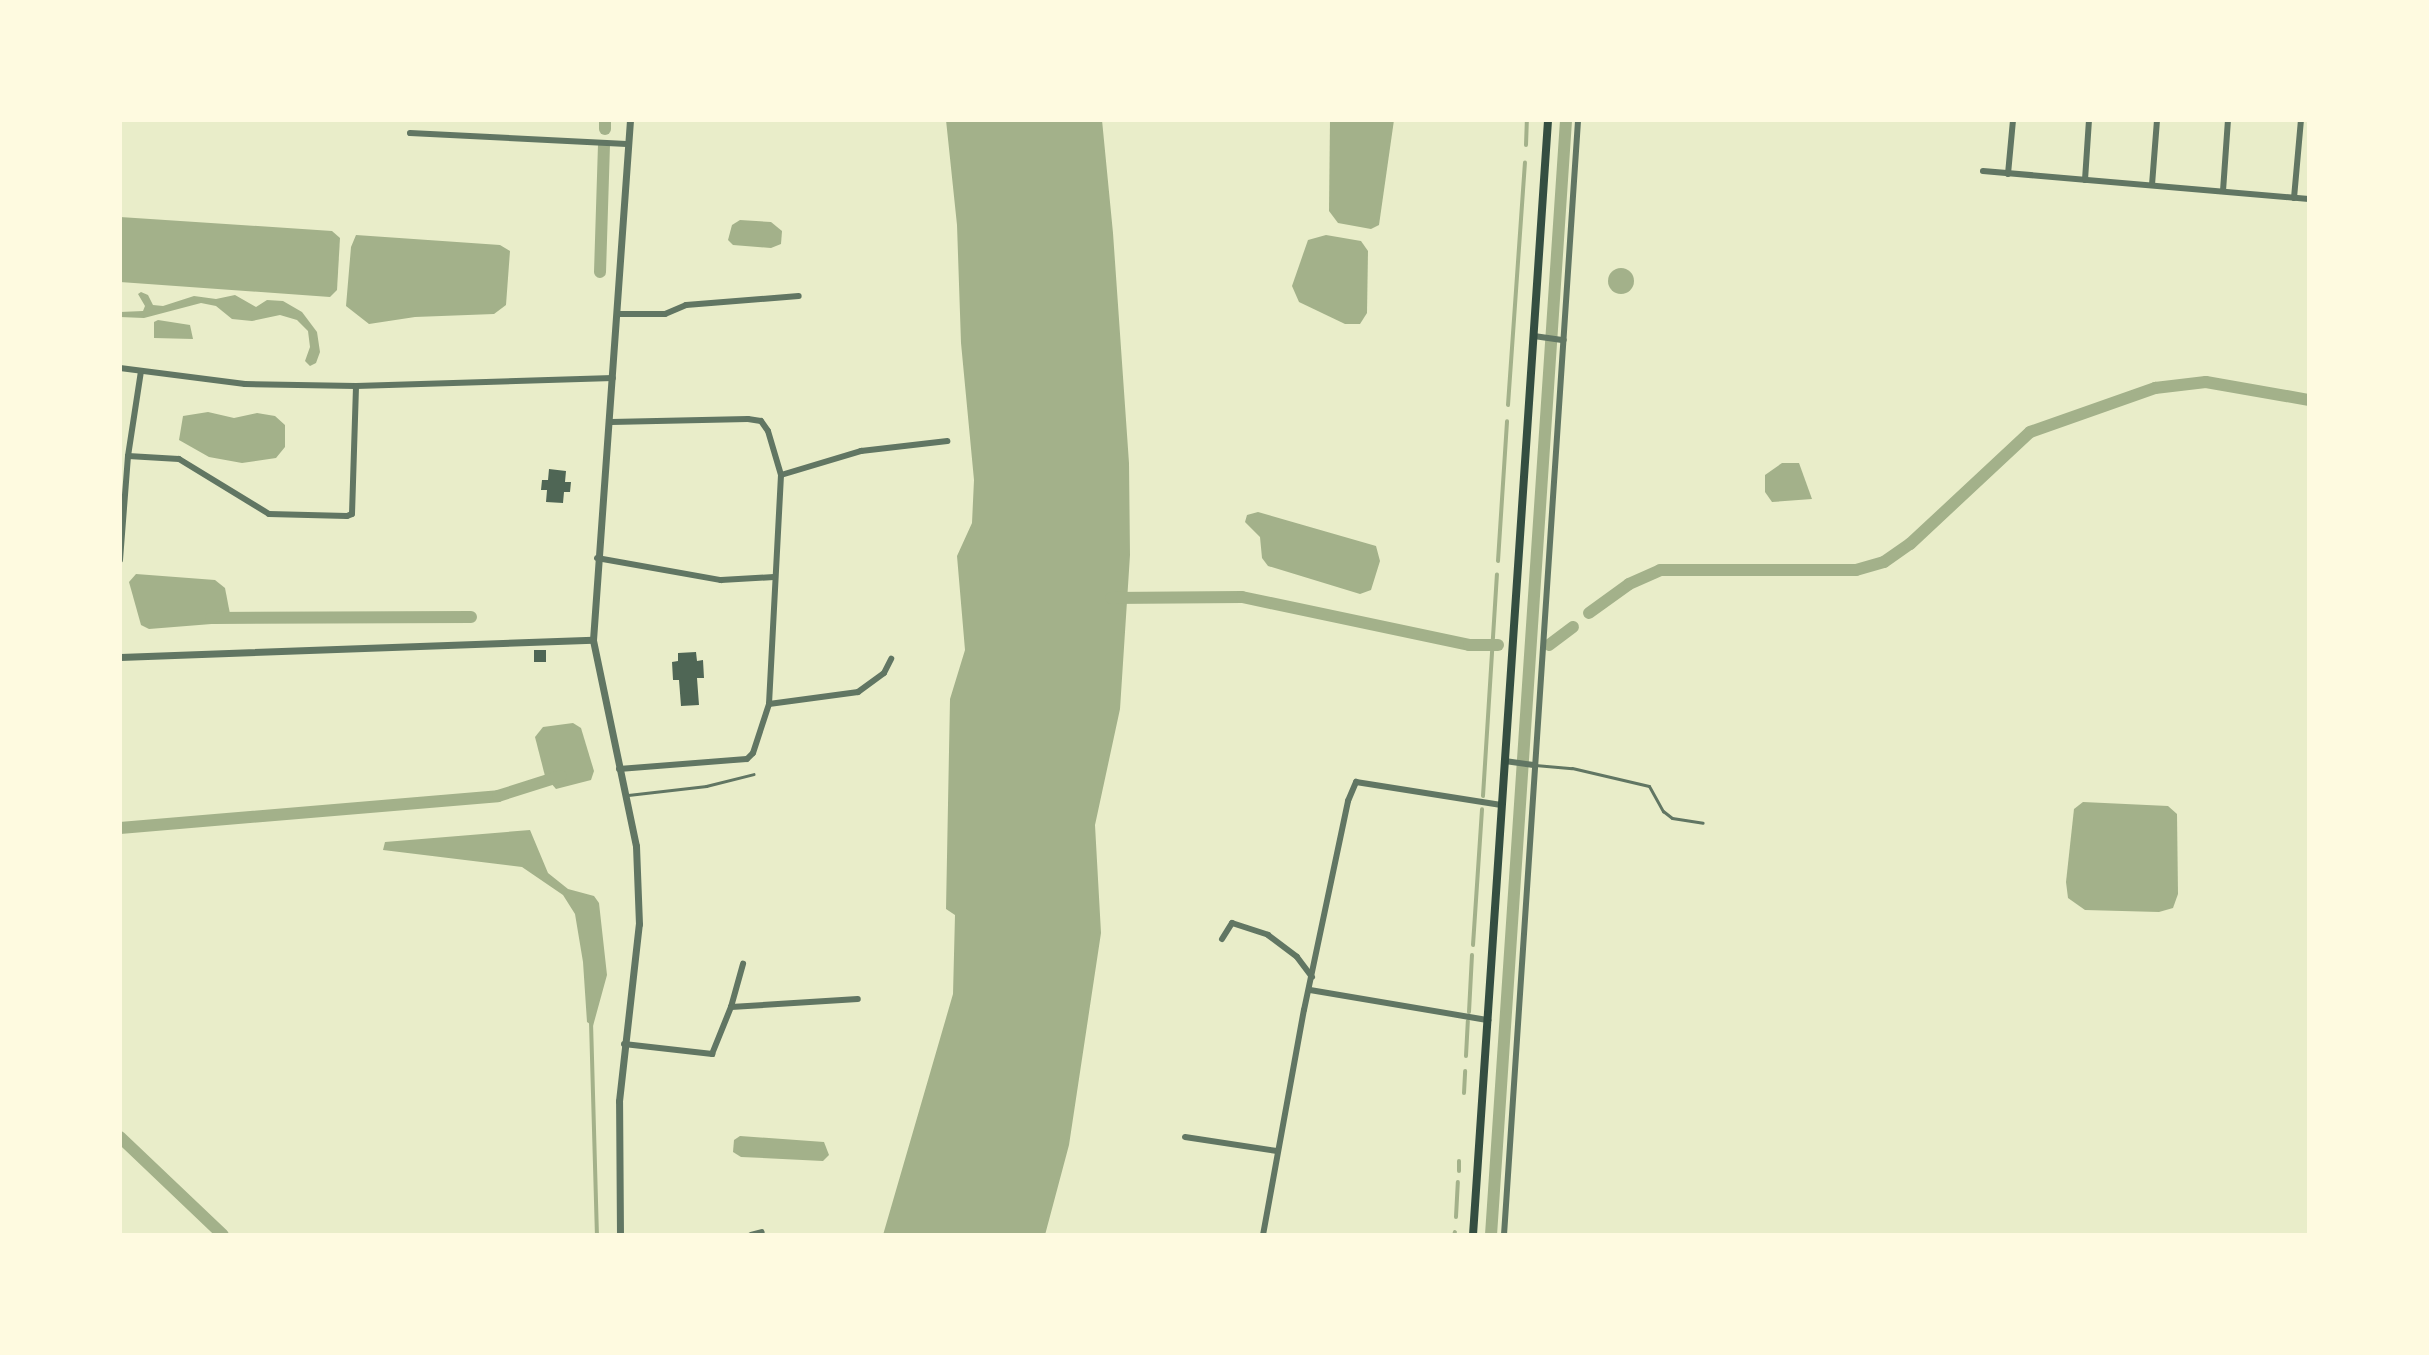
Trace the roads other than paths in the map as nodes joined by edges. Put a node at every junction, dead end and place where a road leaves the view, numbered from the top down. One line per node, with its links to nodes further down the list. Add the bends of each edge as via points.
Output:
1 (630, 120): 10 (street)
2 (1548, 120): 20 (main road)
3 (1578, 120): 21 (street)
4 (2013, 120): 12 (street)
5 (2089, 120): 13 (street)
6 (2157, 120): 14 (street)
7 (2228, 120): 15 (street)
8 (2301, 120): 16 (street)
9 (410, 133): 10 (street)
10 (627, 144): 19 (street)
11 (1983, 171): 12 (street)
12 (2008, 174): 13 (street)
13 (2085, 180): 14 (street)
14 (2152, 185): 15 (street)
15 (2223, 191): 16 (street)
16 (2294, 198): 17 (street)
17 (2309, 199)
18 (799, 296): 19 (street, via 686,305 665,314)
19 (618, 314): 24 (street)
20 (1538, 337): 21 (street); 37 (main road)
21 (1561, 339): 38 (street)
22 (120, 368): 23 (street)
23 (141, 371): 25 (street, via 245,384); 28 (street)
24 (613, 378): 25 (street); 26 (street)
25 (356, 386): 28 (street, via 352,514 347,516 269,514 179,459)
26 (611, 422): 29 (street, via 761,421); 30 (street)
27 (947, 441): 29 (street, via 861,451)
28 (128, 456): 31 (street)
29 (781, 475): 32 (street)
30 (597, 558): 32 (street, via 721,580); 33 (street)
31 (120, 560)
32 (774, 577): 36 (street)
33 (593, 640): 34 (street); 39 (street)
34 (120, 657)
35 (891, 659): 36 (street, via 884,673 858,692)
36 (769, 704): 39 (street, via 747,759)
37 (1509, 762): 38 (street); 42 (main road)
38 (1531, 765): 43 (lane, via 1572,768 1649,786 1672,818); 59 (street)
39 (619, 769): 41 (street)
40 (754, 774): 41 (lane, via 706,786)
41 (625, 795): 51 (street, via 636,846 639,924)
42 (1501, 805): 46 (street, via 1356,782); 50 (main road)
43 (1703, 823)
44 (1222, 939): 46 (street, via 1232,923 1268,935 1297,957)
45 (743, 964): 49 (street)
46 (1312, 977): 47 (street)
47 (1310, 990): 50 (street); 53 (street)
48 (858, 999): 49 (street)
49 (731, 1007): 51 (street, via 712,1054)
50 (1488, 1020): 58 (main road)
51 (624, 1044): 55 (street)
52 (1185, 1137): 53 (street)
53 (1277, 1151): 57 (street)
54 (762, 1232): 56 (street)
55 (620, 1235)
56 (751, 1235)
57 (1263, 1235)
58 (1473, 1235)
59 (1504, 1235)

